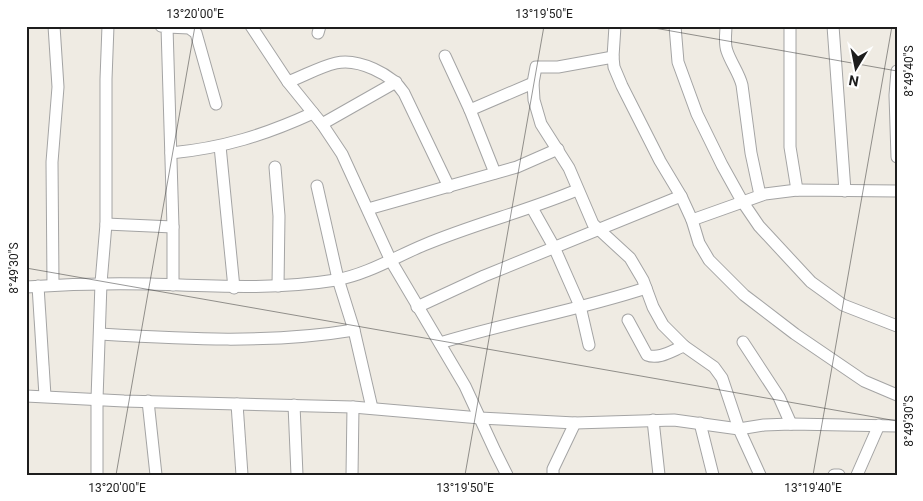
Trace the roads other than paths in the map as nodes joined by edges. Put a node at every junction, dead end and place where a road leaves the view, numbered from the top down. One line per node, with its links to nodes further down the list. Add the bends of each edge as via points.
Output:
1 (54, 26): 45 (street, via 58,87 52,162)
2 (108, 26): 38 (street)
3 (251, 26): 13 (street)
4 (614, 26): 11 (street)
5 (675, 26): 34 (street, via 678,62 697,114)
6 (726, 26): 32 (street, via 725,44 740,76)
7 (790, 26): 29 (street, via 790,147)
8 (833, 26): 30 (street)
9 (164, 27): 16 (street, via 188,28 196,32); 22 (street)
10 (444, 56): 17 (street)
11 (613, 57): 15 (street, via 558,67 538,66); 33 (street, via 622,86)
12 (897, 71): 23 (street)
13 (288, 82): 14 (street, via 338,62 368,67); 18 (street)
14 (396, 82): 19 (street); 27 (street)
15 (533, 83): 17 (street); 21 (street, via 541,124)
16 (216, 104)
17 (470, 110): 25 (street)
18 (313, 114): 19 (street); 20 (street, via 276,130)
19 (322, 124): 36 (street, via 342,154)
20 (220, 146): 22 (street); 50 (street)
21 (558, 149): 25 (street); 28 (street)
22 (171, 153): 39 (street)
23 (897, 157)
24 (276, 167): 49 (street)
25 (494, 173): 27 (street)
26 (317, 186): 43 (street)
27 (449, 187): 36 (street)
28 (578, 190): 35 (street); 40 (street)
29 (797, 190): 30 (street); 32 (street)
30 (845, 191): 31 (street)
31 (897, 191)
32 (760, 195): 34 (street)
33 (681, 196): 37 (street); 40 (street)
34 (742, 201): 37 (street); 55 (street, via 759,226 811,282 843,305)
35 (532, 208): 41 (street); 42 (street, via 424,245)
36 (368, 209): 42 (street)
37 (692, 220): 62 (street, via 699,243 709,260 744,295 864,381)
38 (106, 224): 39 (street); 44 (street)
39 (173, 227): 46 (street)
40 (598, 231): 41 (street); 51 (street, via 630,258)
41 (554, 247): 52 (street); 53 (street)
42 (391, 261): 43 (street); 53 (street)
43 (338, 279): 49 (street); 56 (street)
44 (101, 283): 45 (street); 46 (street); 57 (street)
45 (52, 284): 48 (street)
46 (173, 285): 50 (street)
47 (26, 286): 48 (street)
48 (38, 286): 64 (street)
49 (278, 286): 50 (street)
50 (234, 288)
51 (646, 288): 52 (street); 61 (street, via 662,324)
52 (580, 306): 58 (street); 60 (street)
53 (417, 307): 58 (street)
54 (628, 320): 61 (street, via 647,355 660,356)
55 (897, 326)
56 (354, 330): 57 (street, via 270,339); 70 (street)
57 (100, 334): 65 (street)
58 (440, 342): 71 (street)
59 (743, 342): 75 (street)
60 (589, 345)
61 (684, 346): 78 (street, via 714,367 722,378)
62 (897, 395)
63 (26, 396): 64 (street)
64 (45, 396): 65 (street)
65 (97, 399): 66 (street); 79 (street)
66 (148, 401): 67 (street); 80 (street)
67 (237, 404): 68 (street); 81 (street)
68 (294, 405): 69 (street); 82 (street)
69 (353, 407): 70 (street); 83 (street)
70 (372, 408): 71 (street)
71 (480, 418): 73 (street); 84 (street)
72 (653, 420): 73 (street); 74 (street); 86 (street)
73 (575, 423): 85 (street, via 553,469)
74 (700, 423): 78 (street); 87 (street)
75 (791, 424): 76 (street); 78 (street)
76 (879, 425): 77 (street); 91 (street)
77 (897, 426)
78 (739, 429): 88 (street)
79 (97, 475)
80 (156, 475)
81 (242, 475)
82 (297, 475)
83 (352, 475)
84 (507, 475)
85 (554, 475)
86 (659, 475)
87 (713, 475)
88 (760, 475)
89 (834, 475): 90 (street)
90 (839, 475)
91 (857, 475)

